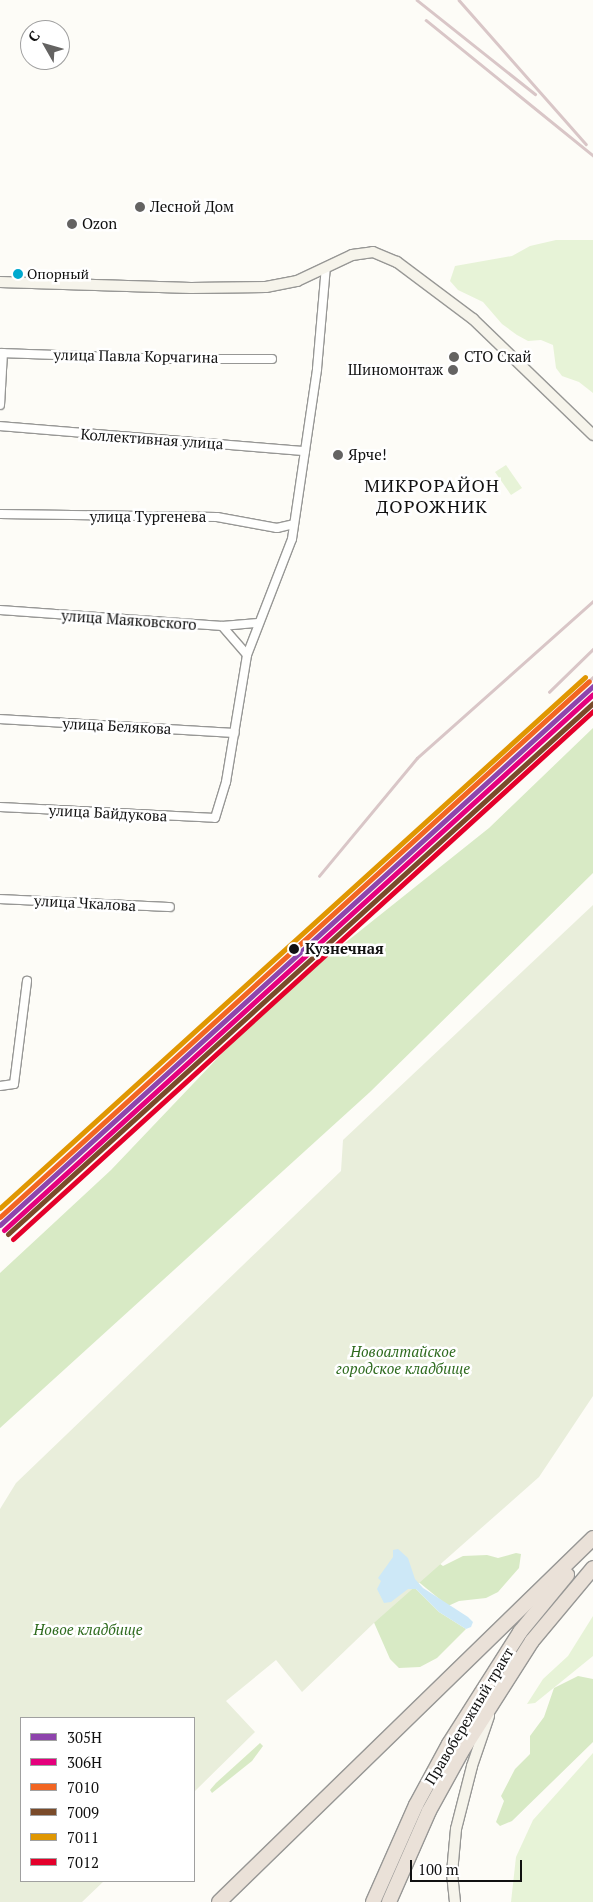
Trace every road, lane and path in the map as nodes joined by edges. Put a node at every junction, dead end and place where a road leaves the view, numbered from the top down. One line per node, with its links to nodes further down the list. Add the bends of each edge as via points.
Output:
1 (326, 267): 2 (street, via 297,281 266,287); 7 (street, via 367,251 392,259 473,319); 8 (street, via 317,369)
2 (0, 282)
3 (2, 353): 4 (street, улица Павла Корчагина); 5 (street)
4 (272, 359)
5 (0, 404)
6 (0, 426): 8 (street, Коллективная улица)
7 (593, 435)
8 (305, 451): 10 (street)
9 (0, 514): 10 (street, улица Тургенева, via 218,517 276,528)
10 (294, 524): 12 (street, via 276,587)
11 (0, 610): 13 (street, улица Маяковского)
12 (258, 623): 13 (street, улица Маяковского); 14 (street)
13 (222, 626): 14 (street)
14 (247, 655): 16 (street)
15 (0, 719): 16 (street, улица Белякова)
16 (235, 733): 17 (street, улица Байдукова, via 215,818)
17 (0, 807)
18 (0, 899): 19 (street, улица Чкалова)
19 (170, 907)
20 (27, 981): 21 (street, via 14,1084)
21 (0, 1086)
22 (593, 1538): 26 (highway)
23 (593, 1546): 27 (highway, Правобережный тракт, via 520,1632 454,1737 416,1805)
24 (593, 1568): 25 (highway, Правобережный тракт, via 532,1641)
25 (499, 1692): 28 (highway, Правобережный тракт, via 429,1811); 29 (street, via 472,1766 456,1829 452,1873)
26 (219, 1902)
27 (374, 1902)
28 (389, 1902)
29 (455, 1902)

